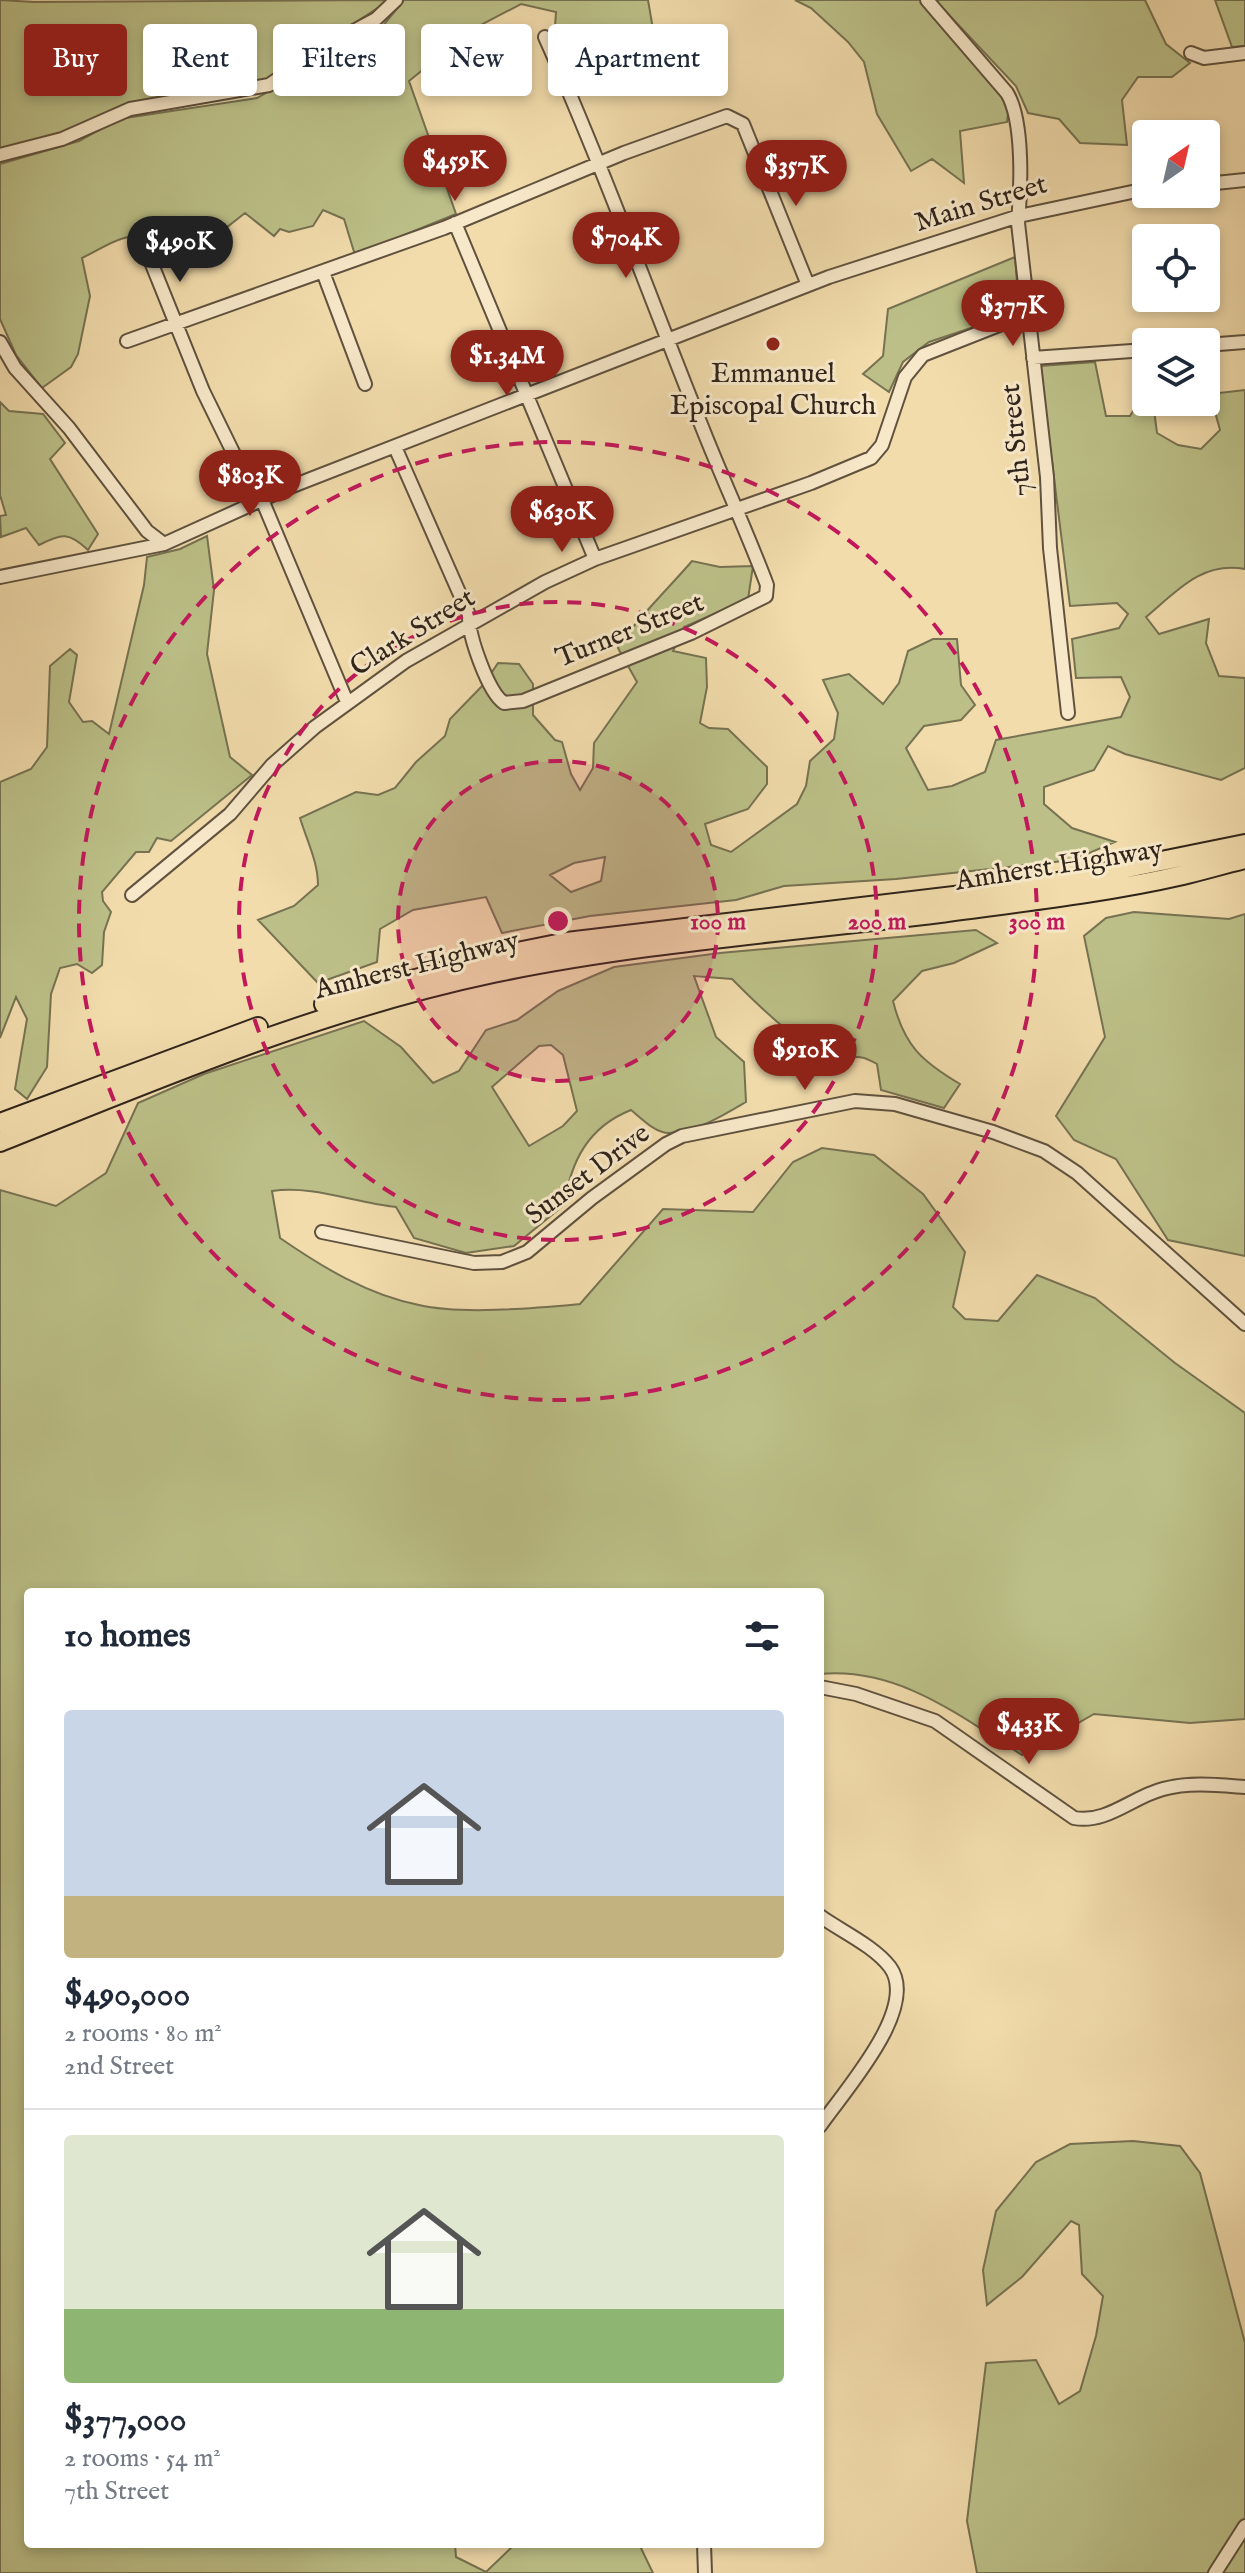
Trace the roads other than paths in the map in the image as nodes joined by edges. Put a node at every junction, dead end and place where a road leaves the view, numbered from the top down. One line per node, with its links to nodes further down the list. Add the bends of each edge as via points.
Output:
1 (396, 0): 6 (street, via 376,19 269,85 130,109 62,139)
2 (927, 0): 11 (street, 7th Street, via 1011,100)
3 (545, 37): 7 (street)
4 (1191, 53): 5 (street, via 1204,58)
5 (1245, 53)
6 (0, 155)
7 (600, 163): 12 (street); 15 (street, via 727,116 743,124); 18 (street)
8 (1245, 180): 9 (street)
9 (1220, 183)
10 (1132, 192): 11 (street, Main Street)
11 (1019, 216): 15 (street, Main Street); 16 (street, 7th Street)
12 (455, 223): 14 (street); 26 (street)
13 (149, 257): 17 (street)
14 (323, 272): 17 (street); 25 (street)
15 (808, 285): 18 (street, Main Street)
16 (1027, 314): 24 (street, 7th Street); 29 (street, Clark Street, via 923,355 905,377 882,445 871,458)
17 (177, 325): 19 (street); 28 (street, via 211,409 253,493)
18 (668, 339): 26 (street, Main Street); 29 (street)
19 (127, 341)
20 (0, 342): 30 (street, via 15,368 69,428 147,531)
21 (1245, 342): 22 (street)
22 (1220, 344)
23 (1132, 351): 24 (street)
24 (1033, 358): 35 (street, 7th Street)
25 (365, 384)
26 (525, 395): 27 (street, Main Street); 31 (street)
27 (395, 447): 28 (street, Main Street); 33 (street)
28 (261, 499): 30 (street, Main Street); 34 (street)
29 (738, 509): 31 (street, Clark Street); 33 (street, Turner Street, via 767,585 766,596 691,633 511,704 497,699)
30 (164, 544): 32 (street, Main Street)
31 (595, 559): 33 (street, Clark Street)
32 (0, 577)
33 (469, 625): 34 (street, Clark Street)
34 (347, 702): 40 (street, Clark Street, via 272,765 230,814)
35 (1068, 713)
36 (1245, 844): 41 (highway, Amherst Highway, via 1038,886 631,932 503,955 281,1018)
37 (1245, 859): 39 (highway, Amherst Highway)
38 (1245, 866): 39 (highway)
39 (1183, 875): 42 (highway, Amherst Highway, via 940,913 678,942 448,983 279,1032)
40 (132, 895)
41 (0, 1123)
42 (0, 1142)
43 (322, 1232): 44 (street, Sunset Drive, via 474,1263 502,1262 527,1252 592,1198 682,1136 839,1102 875,1101 993,1132 1061,1161)
44 (1245, 1324)
45 (824, 1688): 46 (street, via 935,1721 1074,1818 1095,1819 1177,1786)
46 (1245, 1787)
47 (824, 1919): 48 (street, via 885,1961 899,1989 888,2025)
48 (824, 2120)
49 (1245, 2526): 52 (street)
50 (704, 2548): 51 (street)
51 (705, 2573)
52 (1215, 2573)

